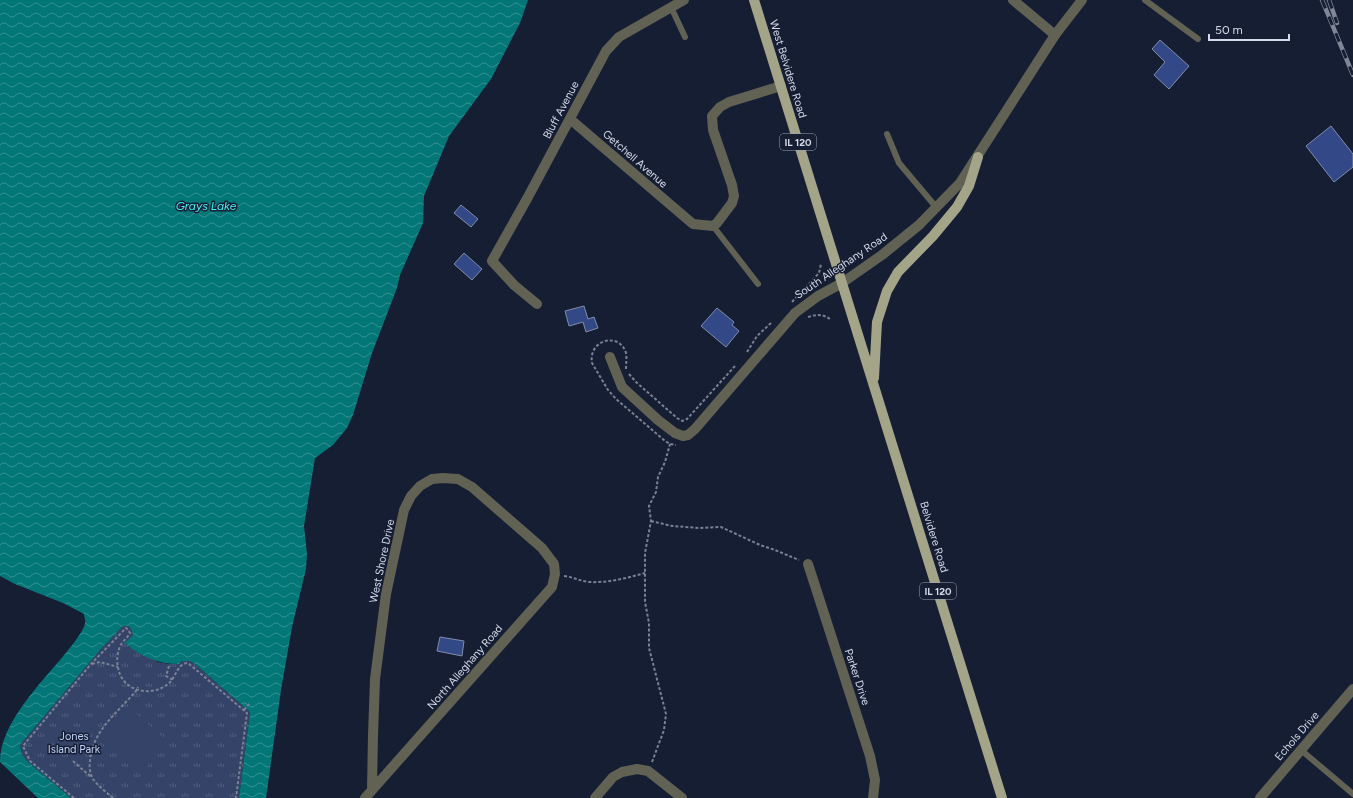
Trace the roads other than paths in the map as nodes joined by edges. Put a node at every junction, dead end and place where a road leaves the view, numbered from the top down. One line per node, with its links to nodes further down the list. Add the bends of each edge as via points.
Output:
1 (684, 0): 6 (street, Bluff Avenue)
2 (754, 0): 10 (main road, West Belvidere Road / IL 120)
3 (1013, 0): 7 (street)
4 (1082, 0): 7 (street, South Alleghany Road)
5 (1145, 0): 9 (lane)
6 (671, 7): 8 (lane); 11 (street, Bluff Avenue, via 619,37 606,51)
7 (1055, 35): 13 (street, South Alleghany Road)
8 (685, 37)
9 (1198, 39)
10 (781, 86): 15 (street, via 729,102 720,106 712,116 713,130 734,196 732,203); 16 (main road, West Belvidere Road / IL 120)
11 (570, 119): 15 (street, Getchell Avenue, via 693,224); 18 (street, Bluff Avenue, via 492,261 514,285)
12 (887, 134): 14 (lane, via 899,163)
13 (978, 157): 14 (street, South Alleghany Road, via 960,183); 20 (main road, via 969,186 957,207 898,272 887,291 877,322)
14 (936, 208): 16 (street, South Alleghany Road, via 882,255)
15 (713, 226): 17 (lane)
16 (842, 283): 19 (street, South Alleghany Road, via 795,313 688,435 675,434 622,387); 20 (main road, Belvidere Road / IL 120)
17 (758, 284)
18 (537, 304)
19 (610, 357)
20 (873, 384): 31 (main road, Belvidere Road / IL 120)
21 (808, 564): 30 (street, Parker Drive, via 870,756 875,780)
22 (555, 574): 25 (street, North Alleghany Road, via 552,587); 25 (street, West Shore Drive, via 554,564 539,545 472,487 458,479 432,479 420,486 411,496 404,510 386,594 375,679)
23 (1353, 689): 24 (street, Echols Drive)
24 (1301, 750): 26 (lane); 32 (street, Echols Drive)
25 (372, 789): 27 (street, North Alleghany Road)
26 (1353, 794)
27 (365, 798)
28 (595, 798): 29 (street, via 613,777 636,768 648,771)
29 (682, 798)
30 (873, 798)
31 (1002, 798)
32 (1260, 798)

